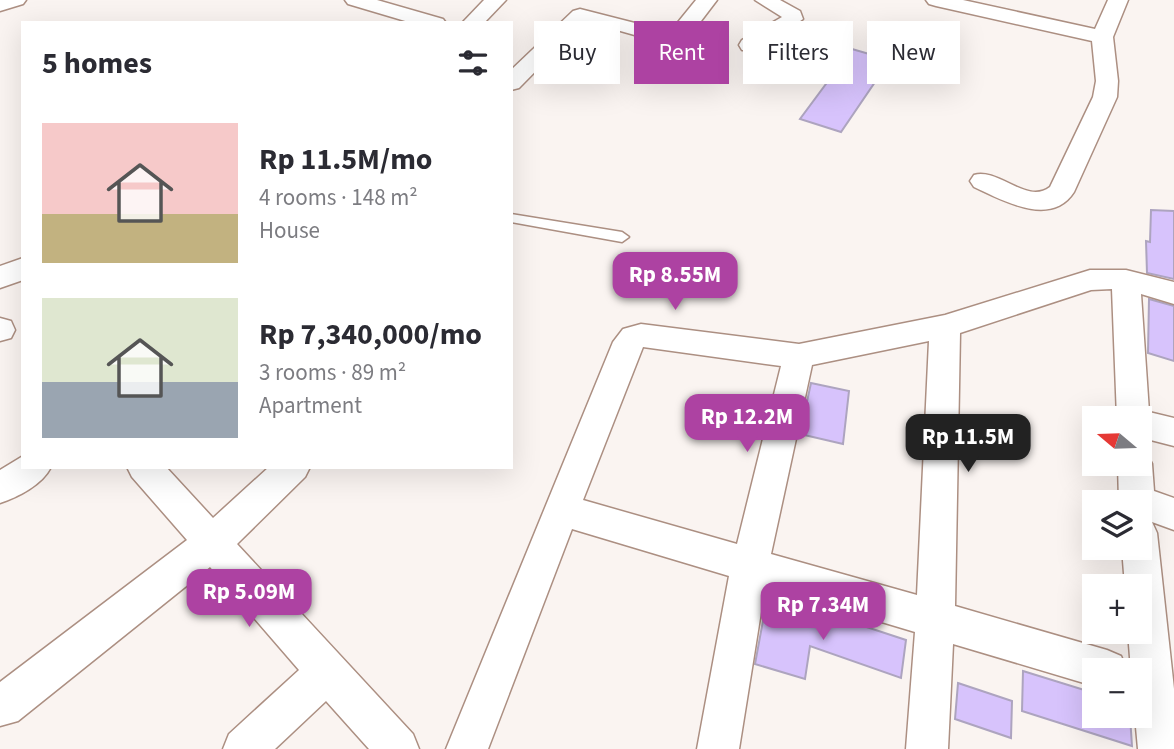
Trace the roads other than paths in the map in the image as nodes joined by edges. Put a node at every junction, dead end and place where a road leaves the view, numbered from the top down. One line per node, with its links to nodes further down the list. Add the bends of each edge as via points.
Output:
1 (16, 0): 8 (street)
2 (355, 0): 9 (street)
3 (496, 0): 10 (street)
4 (707, 0): 13 (street, via 677,37 670,39 580,15)
5 (765, 0): 11 (street, via 793,15)
6 (936, 0): 12 (street)
7 (1118, 0): 12 (street)
8 (0, 5)
9 (429, 21)
10 (474, 21)
11 (790, 21)
12 (1102, 37): 14 (street, via 1105,97 1062,192 1045,202 1031,201)
13 (513, 81)
14 (983, 181)
15 (513, 218): 16 (lane)
16 (622, 237)
17 (21, 269): 18 (street)
18 (0, 278)
19 (1126, 280): 20 (street); 21 (street, via 1090,280); 23 (street)
20 (1174, 293)
21 (945, 326): 22 (street); 36 (street)
22 (799, 356): 31 (street, via 634,337 628,342); 35 (street)
23 (1132, 406)
24 (1152, 426): 25 (street)
25 (1174, 432)
26 (31, 469): 29 (street)
27 (146, 469): 33 (street)
28 (291, 469): 33 (street)
29 (0, 488)
30 (1152, 507): 32 (street)
31 (562, 510): 35 (street); 44 (street)
32 (1174, 514)
33 (213, 542): 39 (street); 40 (street)
34 (1140, 560): 37 (street)
35 (750, 565): 36 (street); 45 (street)
36 (935, 620): 38 (street); 46 (street)
37 (1145, 658)
38 (1082, 663)
39 (326, 673): 42 (street); 43 (street)
40 (3, 706)
41 (1152, 713): 47 (street)
42 (244, 749)
43 (398, 749)
44 (467, 749)
45 (718, 749)
46 (927, 749)
47 (1159, 749)

